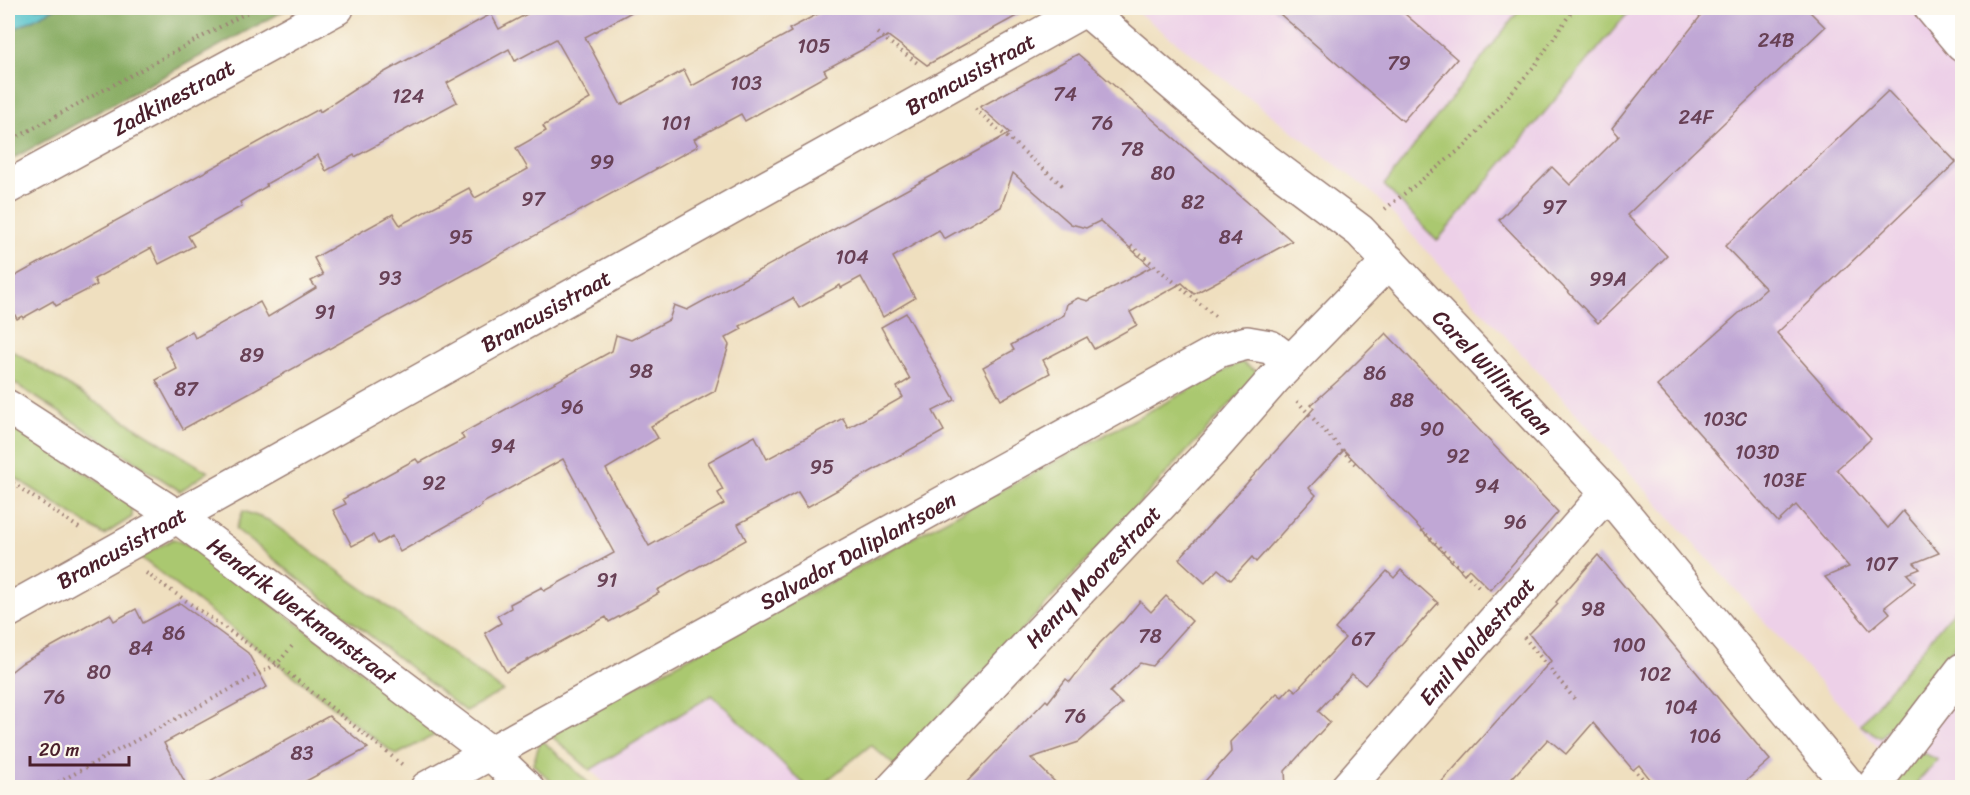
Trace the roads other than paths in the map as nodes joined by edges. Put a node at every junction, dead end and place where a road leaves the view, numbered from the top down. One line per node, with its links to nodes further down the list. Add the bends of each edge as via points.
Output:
1 (337, 8): 5 (street, Zadkinestraat)
2 (1085, 8): 6 (street, Carel Willinklaan, via 1237,139 1360,231); 10 (street, Brancusistraat)
3 (1931, 8): 4 (street)
4 (1962, 45)
5 (8, 187)
6 (1389, 261): 7 (street, Henry Moorestraat); 9 (street, Carel Willinklaan)
7 (1283, 370): 13 (street, Salvador Daliplantsoen, via 1270,347 1247,343 1220,350); 16 (street, Henry Moorestraat)
8 (8, 407): 10 (street, Hendrik Werkmanstraat)
9 (1606, 493): 17 (street, Emil Noldestraat); 18 (street, Carel Willinklaan)
10 (178, 517): 11 (street, Brancusistraat); 13 (street, Hendrik Werkmanstraat)
11 (8, 611)
12 (1962, 670): 19 (street)
13 (489, 752): 14 (street, Salvador Daliplantsoen); 15 (street, Hendrik Werkmanstraat)
14 (428, 787)
15 (527, 788)
16 (893, 788)
17 (1347, 788)
18 (1851, 788)
19 (1872, 788)

